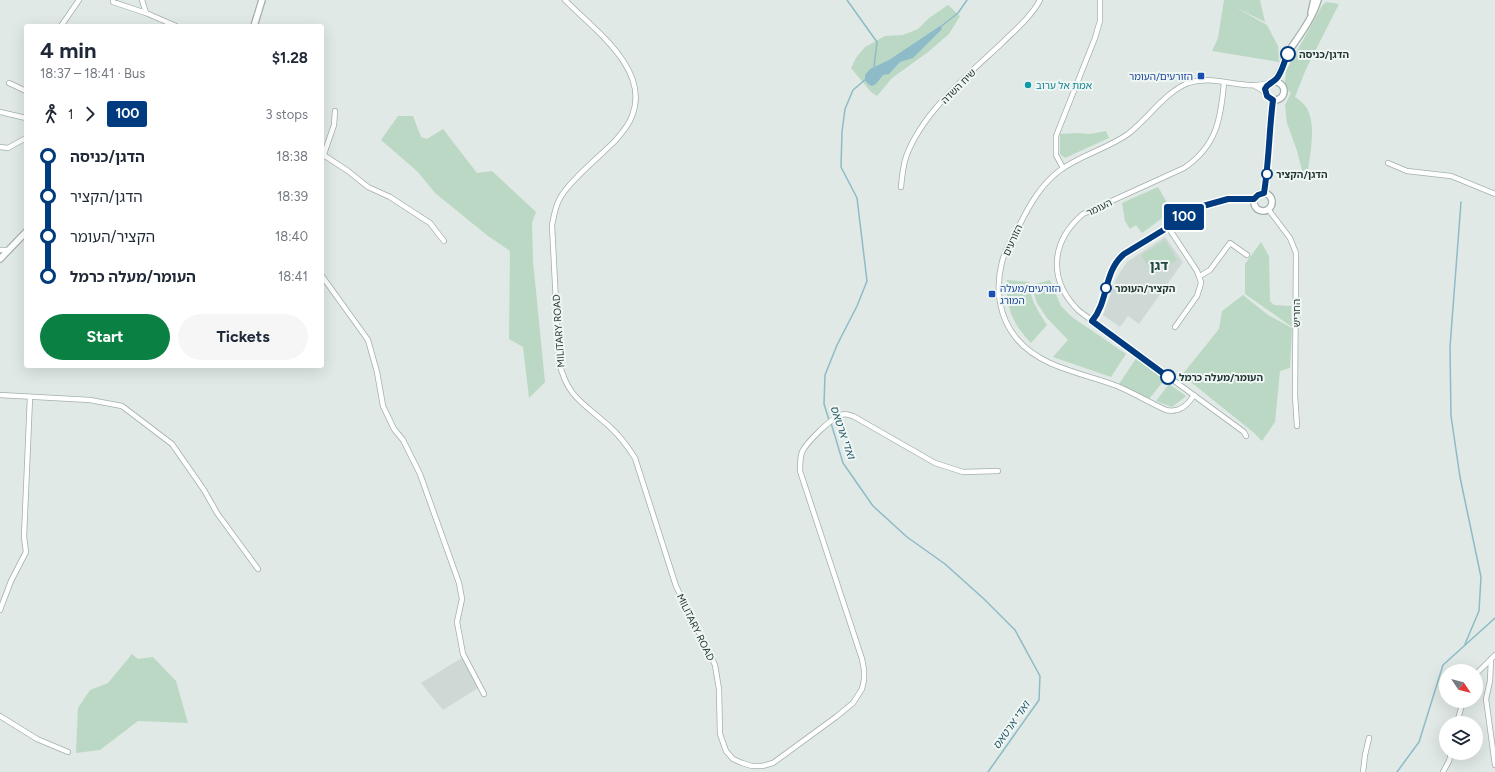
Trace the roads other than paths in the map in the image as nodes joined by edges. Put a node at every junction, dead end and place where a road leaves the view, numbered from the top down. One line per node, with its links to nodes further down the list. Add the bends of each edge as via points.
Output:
1 (80, 0): 12 (street)
2 (113, 0): 10 (street)
3 (142, 0): 10 (street)
4 (262, 0): 14 (street)
5 (565, 0): 54 (street, MILITARY ROAD, via 619,56 633,78 635,102 633,114 622,133 566,189 554,212 552,225 559,361 566,385 572,394 614,431 635,458 676,586 716,665 720,734 726,751 733,759 752,766 762,766 778,760 853,703 862,689 862,660 800,471 803,451 817,433 839,415 845,414 853,416 935,463 963,472)
6 (1040, 0): 33 (street, שיח השדה, via 1025,20 937,107 910,148 904,165)
7 (1100, 0): 32 (street, via 1100,21 1095,38 1056,136 1056,154)
8 (1314, 0): 11 (street)
9 (1318, 0): 11 (street)
10 (146, 13): 13 (street)
11 (1310, 19): 15 (street, via 1287,55)
12 (62, 24)
13 (166, 24)
14 (255, 24)
15 (1281, 71): 17 (street); 20 (street)
16 (1224, 82): 19 (street, הזורעים); 32 (street, הזורעים, via 1197,81 1180,88 1124,136); 47 (street, העומר, via 1216,129 1198,158 1180,170 1083,214 1067,231 1058,254 1059,279 1069,302)
17 (1271, 82): 19 (street, הזורעים); 20 (street, via 1279,82); 22 (street, via 1266,88)
18 (9, 83): 21 (street)
19 (1252, 85): 22 (street)
20 (1283, 86): 23 (street, via 1282,96)
21 (24, 90)
22 (1266, 95): 23 (street)
23 (1273, 100): 34 (street)
24 (335, 111): 29 (street, via 334,125)
25 (0, 112): 26 (street)
26 (24, 118)
27 (24, 139): 28 (street, via 8,148)
28 (0, 147)
29 (324, 151)
30 (324, 155): 40 (street, via 368,186 430,222)
31 (1388, 163): 35 (street, via 1407,171 1451,176)
32 (1063, 168): 50 (street, הזורעים, via 1048,180 1032,200 1002,261 998,289 1003,316 1009,328 1027,349 1039,357 1117,386 1166,410 1181,409)
33 (901, 187)
34 (1264, 193): 36 (street); 37 (street, via 1272,200)
35 (1495, 194)
36 (1254, 199): 37 (street, via 1254,205 1258,209); 38 (street, via 1234,198 1215,201 1198,208)
37 (1268, 209): 52 (street, החריש, via 1290,238 1296,253)
38 (1168, 227): 45 (street); 47 (street, via 1116,262 1110,272 1099,310)
39 (24, 234): 42 (street)
40 (444, 241)
41 (0, 250): 42 (street)
42 (8, 250): 44 (street)
43 (1247, 255): 45 (street, via 1230,242 1210,270)
44 (0, 258)
45 (1200, 276): 48 (street, via 1201,285 1198,293)
46 (324, 279): 59 (street, via 368,340 383,406 420,474 459,583 462,599 457,622 462,654)
47 (1092, 321): 50 (street, העומר)
48 (1175, 327)
49 (0, 395): 51 (street)
50 (1194, 395): 53 (street, העומר)
51 (30, 397): 55 (street, via 90,400 122,406 172,444 217,513); 56 (street, via 24,537 26,552)
52 (1297, 426)
53 (1246, 436)
54 (998, 471)
55 (258, 569)
56 (0, 610)
57 (1493, 657): 58 (street); 64 (street, via 1486,699)
58 (1483, 667)
59 (484, 694)
60 (0, 716): 62 (street, via 37,739)
61 (1369, 738): 65 (street)
62 (68, 752)
63 (1449, 760): 66 (street); 67 (street)
64 (1495, 765)
65 (1363, 772)
66 (1443, 772)
67 (1448, 772)

